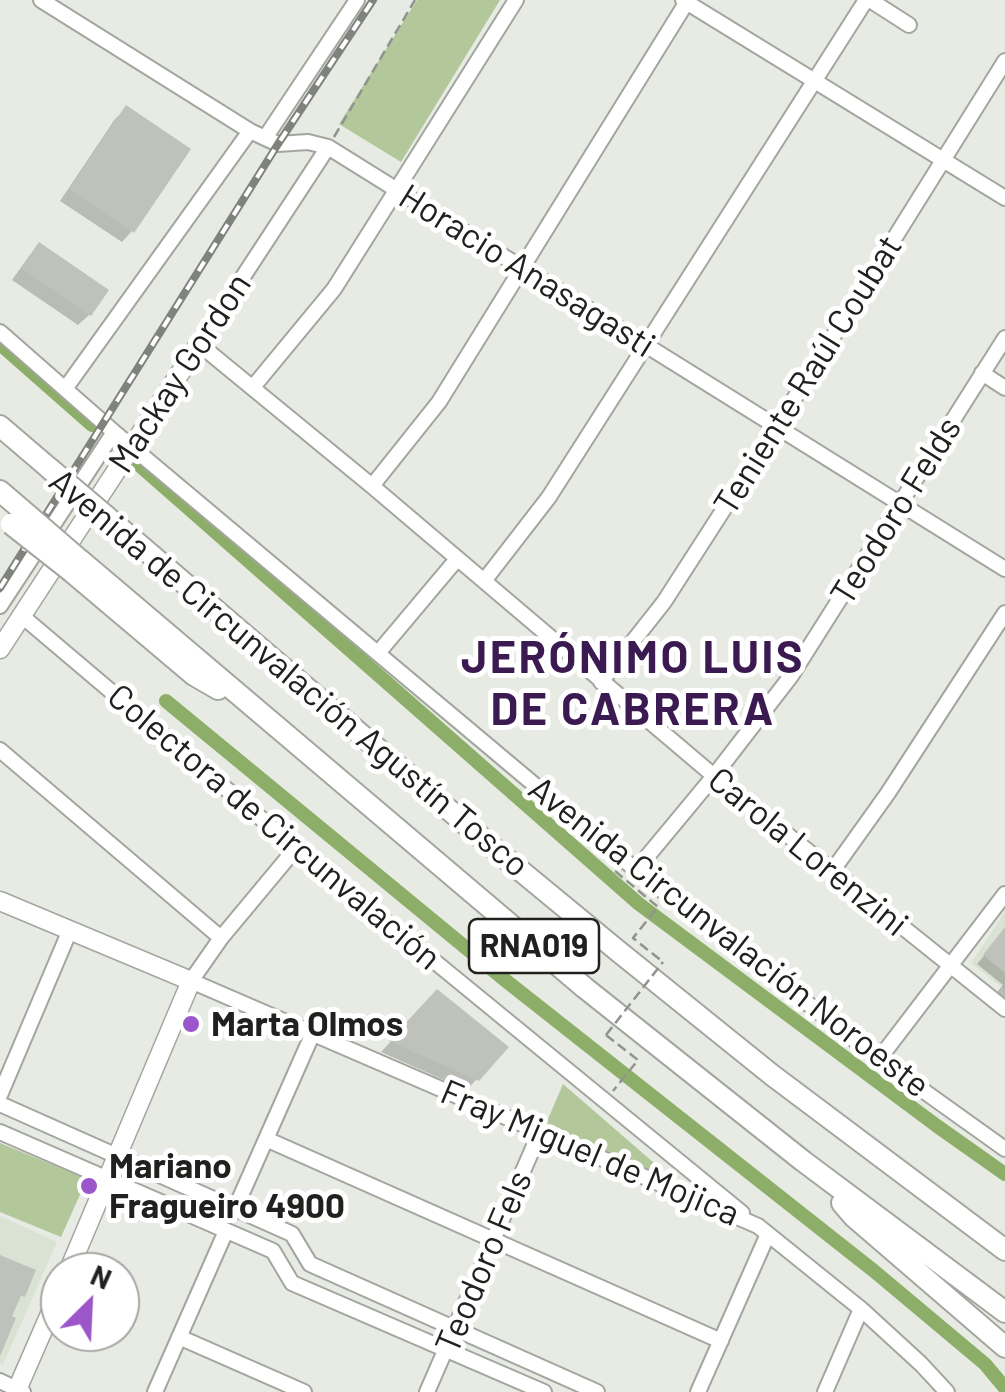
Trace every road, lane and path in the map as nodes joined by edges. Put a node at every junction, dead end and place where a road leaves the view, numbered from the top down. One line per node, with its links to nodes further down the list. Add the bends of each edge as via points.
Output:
1 (41, 0): 10 (street, Horacio Anasagasti)
2 (357, 0): 10 (street)
3 (415, 0): 11 (path)
4 (516, 0): 13 (street)
5 (868, 0): 7 (street); 9 (street)
6 (686, 1): 9 (street); 15 (street)
7 (909, 25)
8 (1005, 61): 12 (street, Teniente Raúl Coubat)
9 (815, 81): 12 (street); 19 (street)
10 (257, 134): 11 (street, Horacio Anasagasti, via 278,144); 23 (street)
11 (328, 147): 13 (street, Horacio Anasagasti); 18 (street, Mackay Gordon)
12 (944, 161): 14 (street); 25 (street, Teniente Raúl Coubat)
13 (398, 189): 15 (street, Horacio Anasagasti); 21 (street, via 334,289)
14 (1005, 198)
15 (522, 268): 19 (street, Horacio Anasagasti); 28 (street, via 439,402)
16 (0, 332): 23 (street, Avenida Circunvalación Noroeste)
17 (1005, 338): 20 (street, Teodoro Felds)
18 (199, 344): 21 (street, Carola Lorenzini); 27 (main road, Mackay Gordon)
19 (645, 347): 25 (street, Horacio Anasagasti); 34 (street, via 536,516)
20 (982, 373): 22 (street); 30 (street, Teodoro Felds)
21 (253, 387): 28 (street, Carola Lorenzini)
22 (1005, 388)
23 (65, 389): 26 (street, Avenida Circunvalación Noroeste)
24 (0, 426): 56 (highway, Avenida de Circunvalación Agustín Tosco / RNA019, bridge, via 504,857)
25 (776, 428): 30 (street, Horacio Anasagasti); 40 (street, Teniente Raúl Coubat, via 664,602)
26 (114, 432): 27 (street, Avenida Circunvalación Noroeste); 35 (street)
27 (132, 446): 37 (main road, Mackay Gordon); 39 (street, Avenida Circunvalación Noroeste)
28 (372, 486): 32 (street, Carola Lorenzini)
29 (0, 491): 31 (highway, Avenida de Circunvalación Agustín Tosco / RNA019)
30 (899, 504): 33 (street, Horacio Anasagasti); 42 (street, Teodoro Felds, via 819,635)
31 (11, 516): 65 (highway, Avenida de Circunvalación Agustín Tosco / RNA019, bridge)
32 (457, 559): 34 (street, Carola Lorenzini); 39 (street)
33 (1005, 569)
34 (484, 581): 40 (street, Carola Lorenzini)
35 (0, 606)
36 (1005, 614): 45 (street)
37 (22, 616): 38 (main road, Mackay Gordon); 43 (street, Colectora de Circunvalación)
38 (0, 649)
39 (378, 653): 44 (street, Avenida Circunvalación Noroeste)
40 (601, 682): 42 (street, Carola Lorenzini)
41 (0, 750): 50 (street)
42 (714, 776): 44 (street, Teodoro Felds); 45 (street, Carola Lorenzini)
43 (296, 848): 50 (street); 66 (street, Colectora de Circunvalación)
44 (636, 870): 55 (street, Avenida Circunvalación Noroeste)
45 (832, 870): 51 (street, Carola Lorenzini)
46 (615, 871): 57 (path, bridge, via 658,907 632,938 663,962 606,1035 638,1060)
47 (1005, 894): 51 (street)
48 (0, 901): 49 (main road)
49 (70, 930): 52 (main road); 58 (street)
50 (221, 938): 52 (street)
51 (949, 966): 53 (street, Carola Lorenzini); 55 (street)
52 (192, 982): 54 (street, Fray Miguel de Mojica); 64 (main road)
53 (1005, 1009)
54 (312, 1032): 61 (street, Fray Miguel de Mojica); 62 (street)
55 (879, 1059): 63 (street, Avenida Circunvalación Noroeste)
56 (772, 1075): 72 (highway, via 848,1116); 74 (highway, Avenida de Circunvalación Agustín Tosco / RNA019)
57 (614, 1092)
58 (0, 1094)
59 (0, 1104): 64 (street)
60 (0, 1132): 67 (street)
61 (540, 1132): 68 (street, Fray Miguel de Mojica); 73 (street, Teodoro Fels)
62 (266, 1139): 69 (street); 73 (street)
63 (1005, 1149)
64 (118, 1156): 67 (main road); 69 (street)
65 (803, 1161): 77 (highway, Avenida de Circunvalación Agustín Tosco / RNA019); 82 (highway, via 854,1217)
66 (690, 1170): 68 (street, via 688,1183); 70 (street, Colectora de Circunvalación)
67 (109, 1179): 71 (street); 75 (main road)
68 (671, 1189): 70 (street, Fray Miguel de Mojica)
69 (235, 1209): 78 (street, via 292,1234 310,1264)
70 (763, 1230): 76 (street, Fray Miguel de Mojica); 81 (street)
71 (226, 1231): 80 (street); 83 (street, via 274,1252 292,1283)
72 (1005, 1233)
73 (493, 1240): 78 (street, Teodoro Fels); 81 (street)
74 (1005, 1250)
75 (77, 1252)
76 (861, 1309): 91 (street); 92 (street, Fray Miguel de Mojica)
77 (1005, 1312)
78 (455, 1328): 83 (street, Teodoro Fels); 89 (street)
79 (40, 1333): 84 (main road)
80 (180, 1337): 85 (street); 86 (street)
81 (720, 1340): 90 (street)
82 (1005, 1348)
83 (446, 1349): 87 (street, Teodoro Fels); 88 (street)
84 (14, 1389)
85 (155, 1392)
86 (304, 1392)
87 (427, 1392)
88 (544, 1392)
89 (597, 1392)
90 (698, 1392)
91 (825, 1392)
92 (947, 1392)

